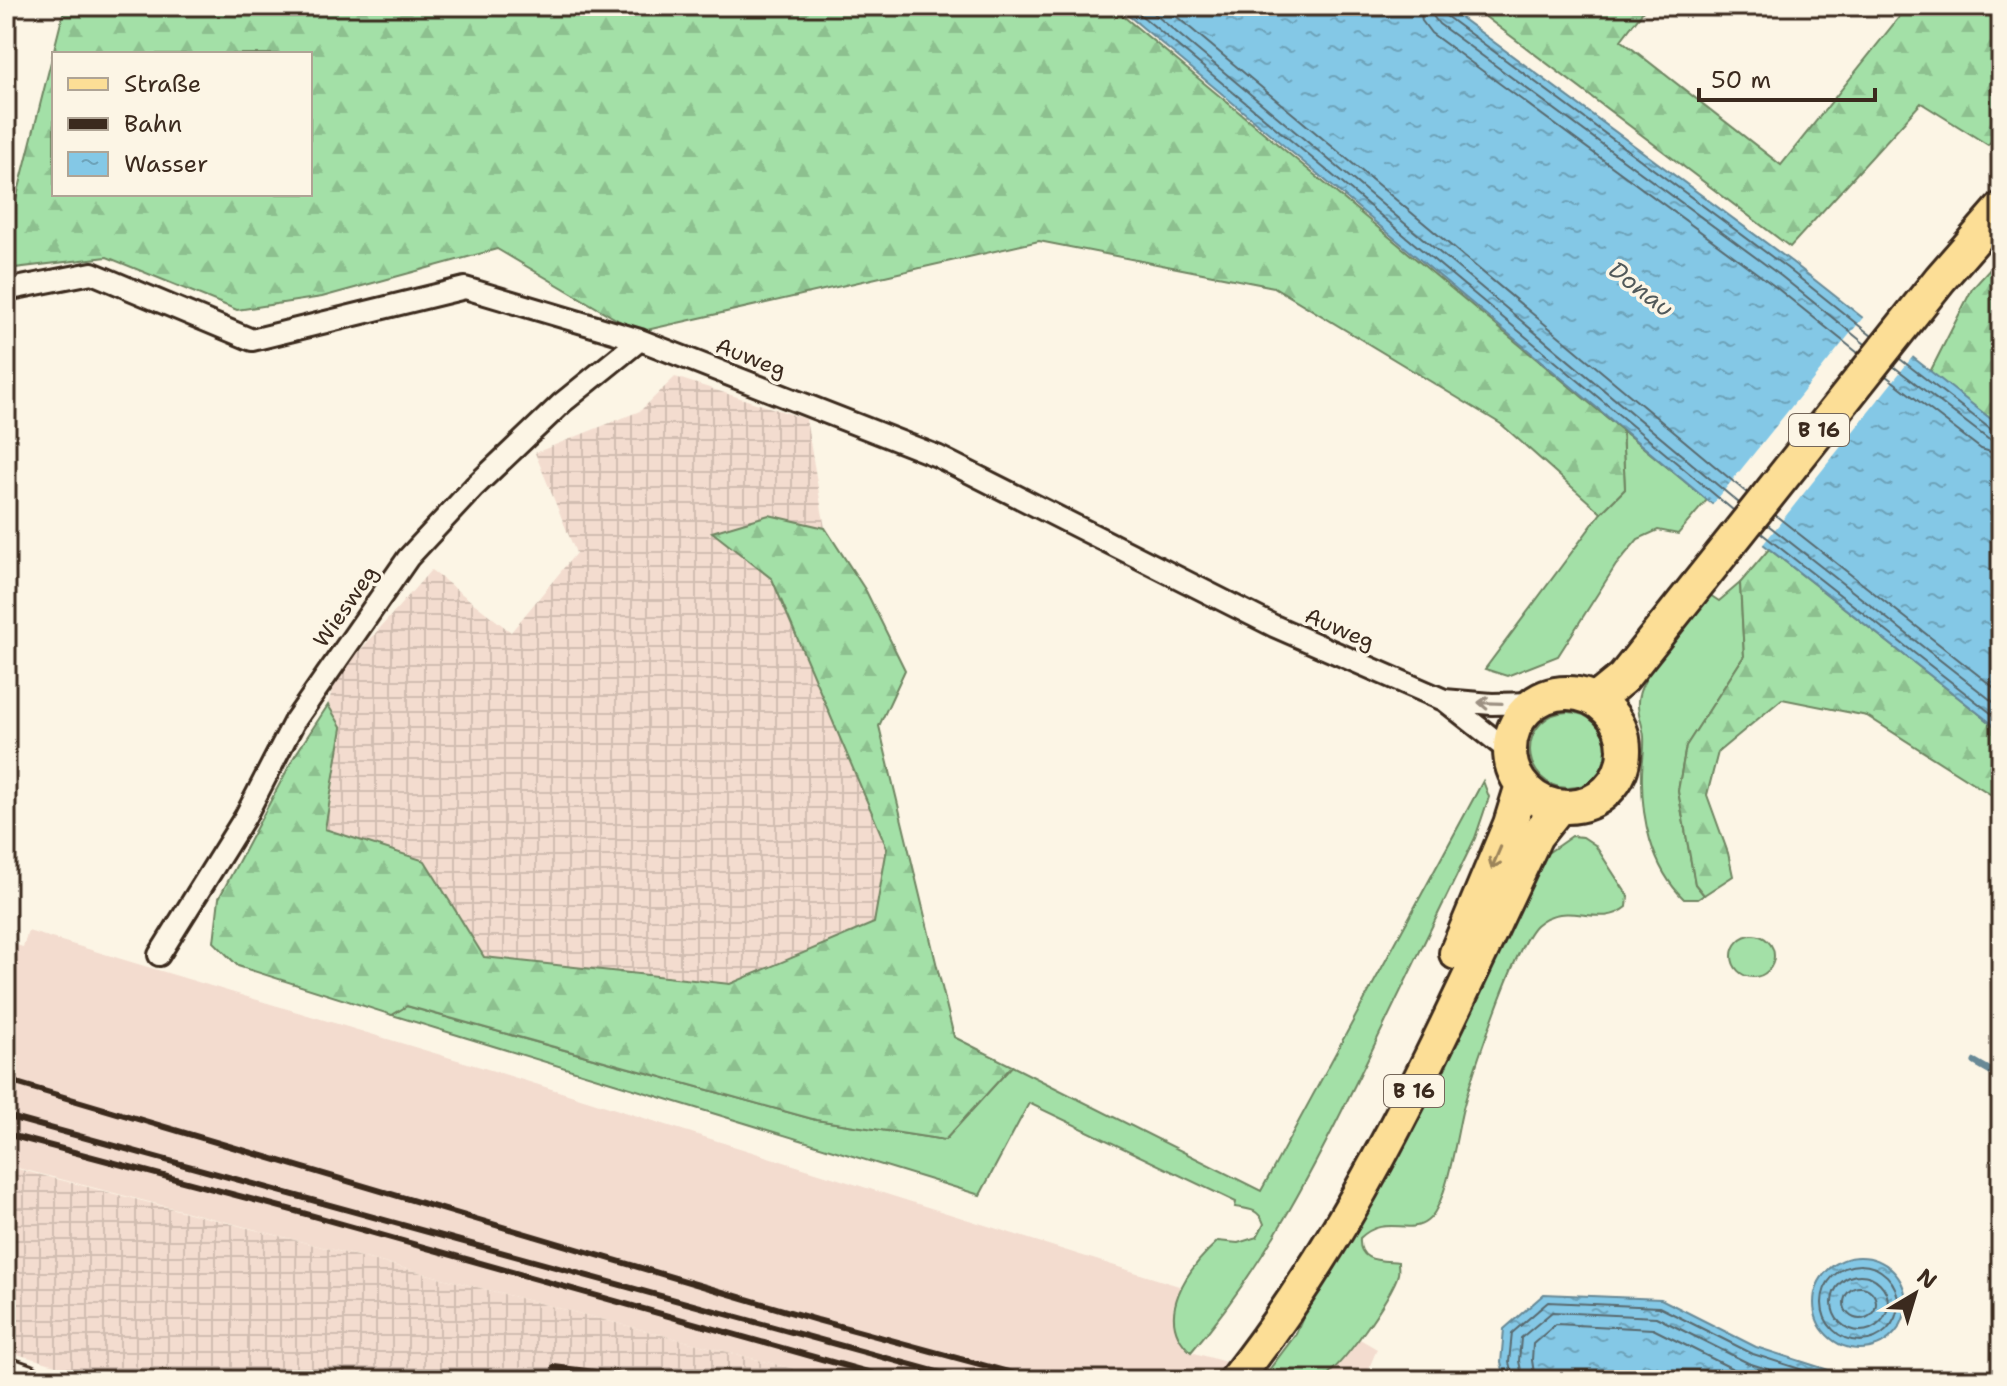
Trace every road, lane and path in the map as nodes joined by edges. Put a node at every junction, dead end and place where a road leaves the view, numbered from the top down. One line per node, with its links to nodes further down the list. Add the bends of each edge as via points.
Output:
1 (2001, 209): 5 (main road, B 16, via 1623,678)
2 (6, 290): 3 (street, Auweg, via 92,273 252,340 465,288)
3 (640, 340): 4 (street, Auweg, via 937,456 1274,626); 12 (street, Wiesweg, via 542,422 408,558 294,722 245,817)
4 (1444, 700): 6 (street, Auweg, one-way to 4); 7 (street, Auweg)
5 (1596, 700): 6 (main road, via 1565,693); 9 (main road, via 1623,735 1623,765 1608,791 1594,802)
6 (1535, 703): 7 (main road, via 1512,733)
7 (1510, 752): 8 (main road)
8 (1522, 785): 9 (main road, via 1532,796); 11 (main road, one-way to 11)
9 (1559, 807): 10 (main road, B 16, via 1536,836)
10 (1515, 878): 11 (main road, B 16); 13 (main road, B 16, via 1400,1121 1325,1252)
11 (1456, 953): 13 (main road, B 16, via 1329,1209)
12 (159, 955)
13 (1230, 1370)
14 (6, 1373): 15 (main road)
15 (26, 1380)

